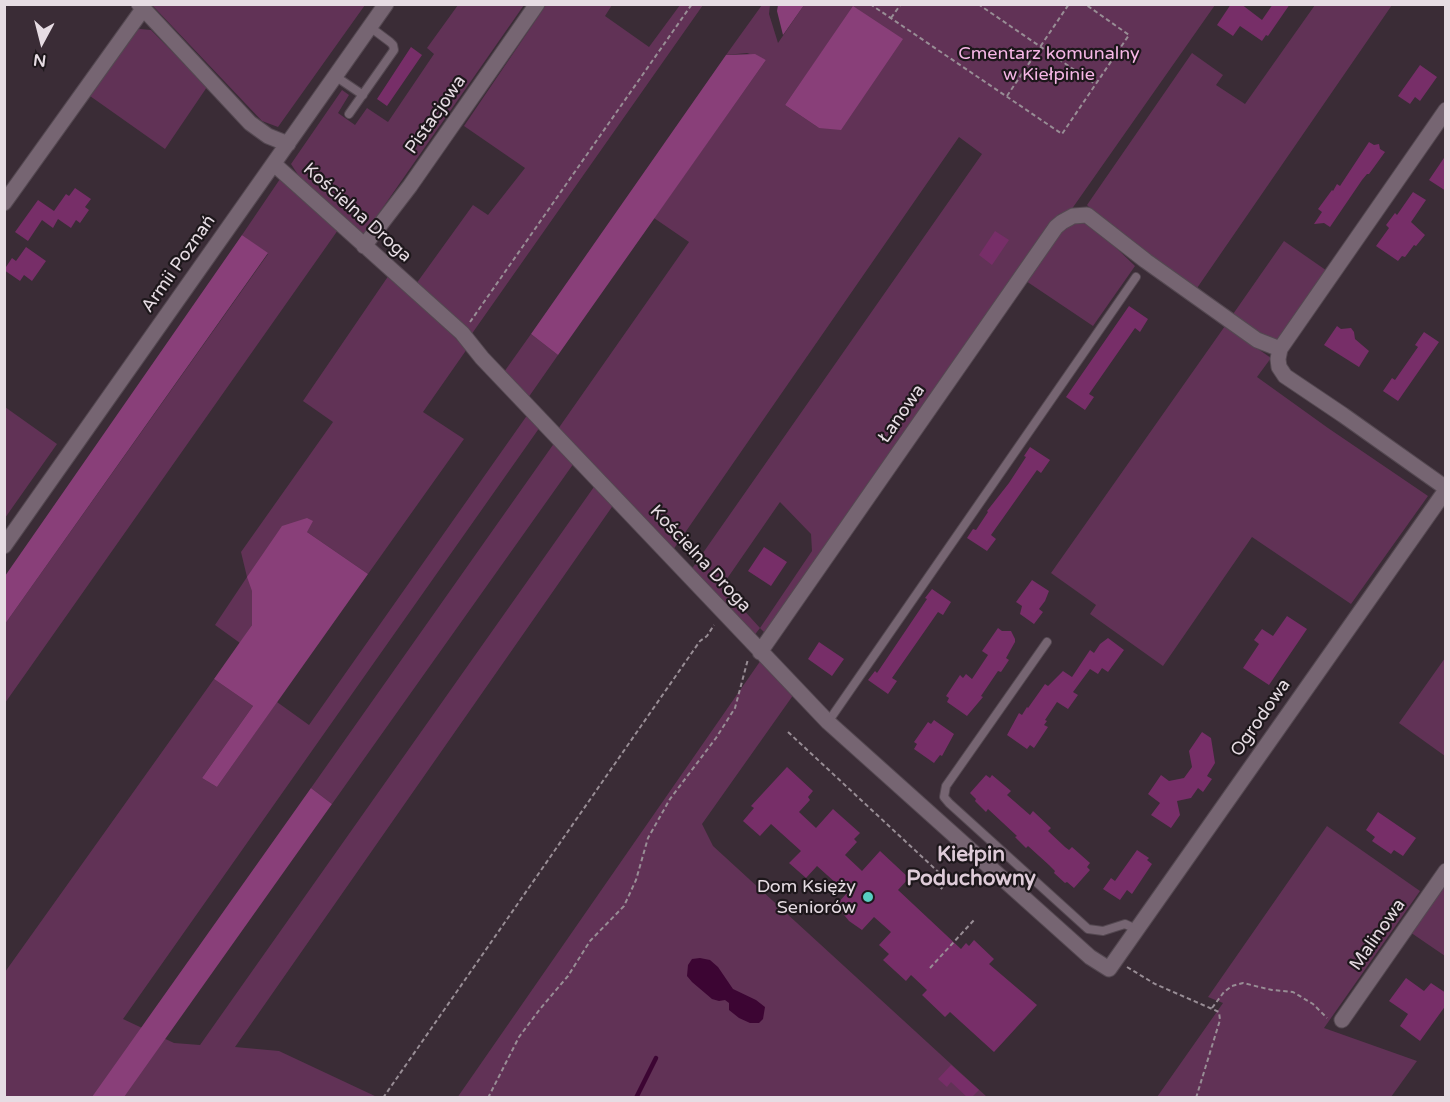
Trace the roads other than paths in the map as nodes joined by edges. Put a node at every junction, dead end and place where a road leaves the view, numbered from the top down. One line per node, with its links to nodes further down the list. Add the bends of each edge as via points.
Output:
1 (386, 4): 4 (street, Armii Poznań)
2 (537, 4): 12 (street, Pistacjowa)
3 (141, 7): 9 (street, via 250,123); 11 (street)
4 (370, 27): 5 (street, Armii Poznań); 6 (lane, via 390,42 394,50)
5 (335, 76): 6 (lane); 9 (street, Armii Poznań)
6 (363, 95): 8 (lane)
7 (1446, 110): 14 (street)
8 (349, 114)
9 (288, 144): 10 (street, Armii Poznań)
10 (274, 164): 12 (street, Kościelna Droga); 16 (street, Armii Poznań)
11 (4, 203)
12 (364, 246): 18 (street, Kościelna Droga, via 462,333)
13 (1136, 277): 19 (lane)
14 (1280, 349): 15 (street, via 1279,368 1285,376); 18 (street, Łanowa, via 1257,340 1087,215 1073,216 1056,227)
15 (1446, 489): 21 (street, Ogrodowa)
16 (4, 546)
17 (1047, 642): 21 (lane, via 946,786 944,797 1088,929 1103,931 1125,924)
18 (756, 648): 19 (street, Kościelna Droga)
19 (828, 722): 22 (street, Kościelna Droga, via 1090,957)
20 (1446, 871): 23 (street, Malinowa)
21 (1136, 929): 22 (street, Ogrodowa)
22 (1112, 964)
23 (1342, 1020)

